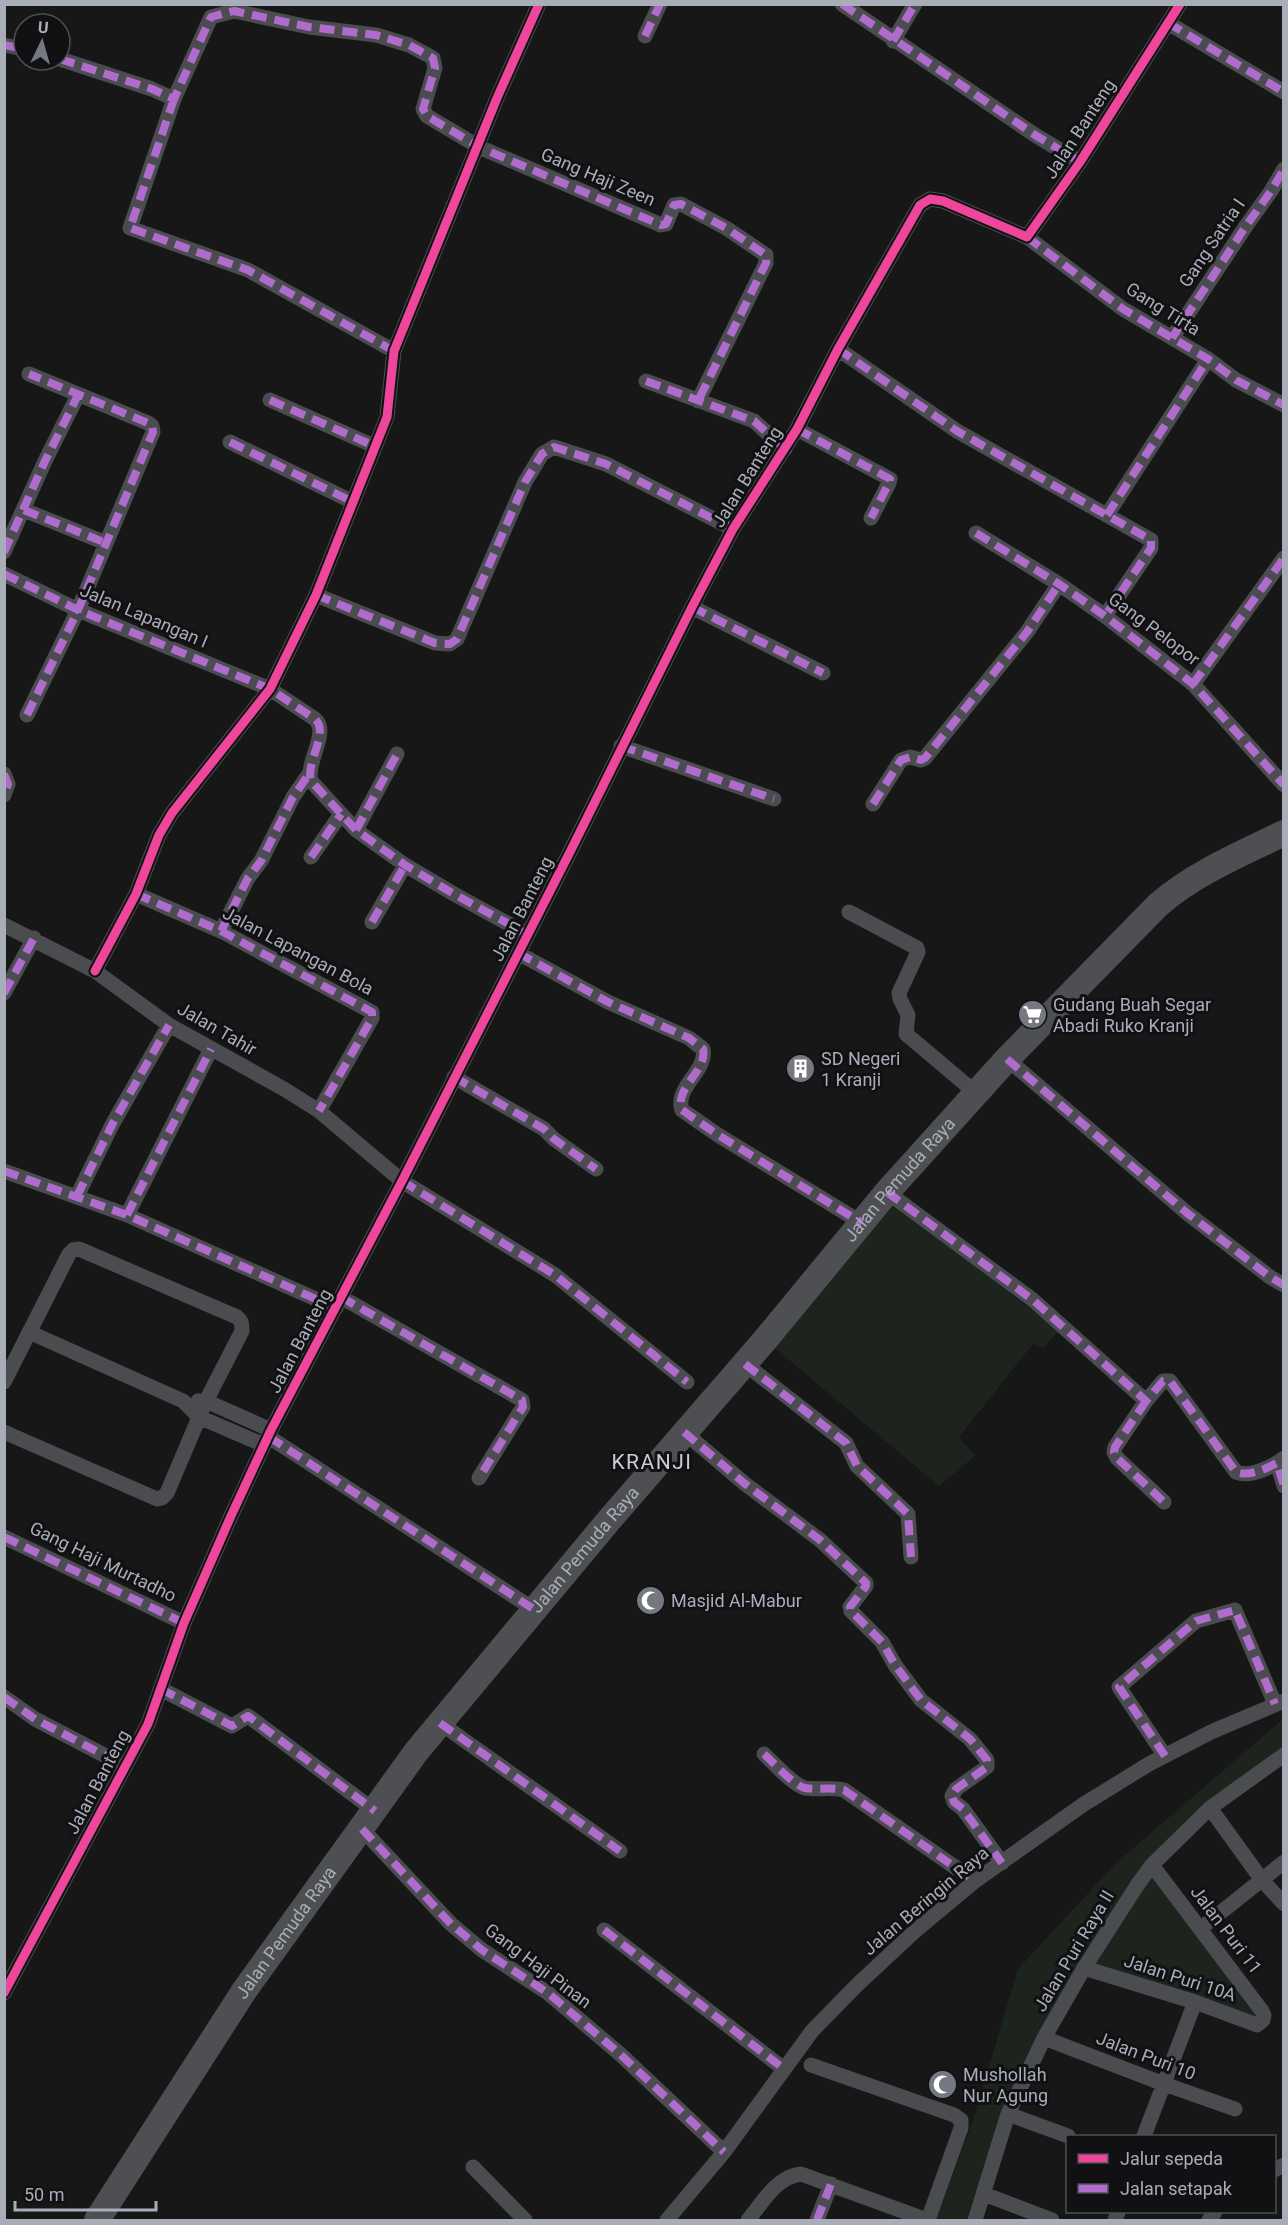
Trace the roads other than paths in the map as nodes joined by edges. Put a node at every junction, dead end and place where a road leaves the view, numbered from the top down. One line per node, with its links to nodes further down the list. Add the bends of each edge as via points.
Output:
1 (539, 4): 13 (street)
2 (660, 4): 8 (street)
3 (842, 4): 9 (street)
4 (915, 4): 9 (street)
5 (1180, 4): 7 (street, Jalan Banteng)
6 (243, 8): 12 (street, via 211,16); 13 (street, via 309,27 376,35 409,45 433,58 435,68 424,113)
7 (1168, 23): 11 (street); 14 (street, Jalan Banteng)
8 (645, 36)
9 (893, 41): 14 (street)
10 (72, 63): 12 (street)
11 (1284, 92)
12 (174, 99): 19 (street, via 130,228 248,270)
13 (479, 147): 19 (street); 25 (street, Gang Haji Zeen, via 661,225 667,222 674,204 681,204 765,253 766,263)
14 (1080, 162): 16 (street, Jalan Banteng)
15 (1284, 169): 17 (street, Gang Satria I)
16 (1027, 237): 17 (street, Gang Tirta, via 1123,309); 18 (street, Jalan Banteng, via 930,199 920,205)
17 (1172, 338): 20 (street, Gang Tirta)
18 (838, 349): 27 (street, Jalan Banteng); 33 (street, via 957,430)
19 (394, 351): 29 (street, via 387,417)
20 (1208, 359): 26 (street, Gang Tirta, via 1236,380); 33 (street)
21 (30, 374): 23 (street)
22 (646, 381): 25 (street)
23 (78, 395): 32 (street); 37 (street, via 152,426 153,432)
24 (270, 400): 29 (street)
25 (698, 401): 30 (street, via 754,421)
26 (1284, 405)
27 (797, 429): 30 (street, Jalan Banteng); 34 (street, via 890,479)
28 (230, 442): 31 (street)
29 (374, 446): 31 (street)
30 (785, 449): 35 (street, Jalan Banteng)
31 (352, 502): 42 (street)
32 (24, 510): 37 (street); 38 (street)
33 (1107, 515): 45 (street, via 1153,544)
34 (871, 518)
35 (732, 529): 42 (street, via 606,464 554,447 542,453 525,482 457,639 450,644 435,643); 43 (street, Jalan Banteng)
36 (976, 533): 41 (street, Gang Pelopor)
37 (106, 543): 44 (street)
38 (4, 552)
39 (1284, 558): 47 (street)
40 (4, 574): 44 (street, Jalan Lapangan I)
41 (1059, 584): 45 (street, Gang Pelopor); 57 (street, via 1027,632 926,758 902,760)
42 (316, 595): 48 (street)
43 (692, 607): 46 (street); 50 (street, Jalan Banteng)
44 (78, 609): 48 (street, Jalan Lapangan I); 49 (street)
45 (1106, 616): 47 (street, Gang Pelopor)
46 (823, 673)
47 (1193, 684): 54 (street, Gang Pelopor)
48 (270, 689): 53 (street, Jalan Lapangan I, via 319,722 321,729); 63 (street, via 172,813)
49 (27, 715)
50 (621, 746): 56 (street); 68 (street, Jalan Banteng)
51 (397, 754): 59 (street)
52 (4, 774): 55 (street, via 8,784)
53 (309, 774): 58 (street); 67 (street)
54 (1284, 785)
55 (4, 795)
56 (774, 799)
57 (873, 804)
58 (341, 814): 59 (street); 61 (street)
59 (356, 830): 62 (street)
60 (1284, 833): 75 (main road, Jalan Pemuda Raya, via 1173,891)
61 (311, 857)
62 (405, 865): 65 (street); 68 (street)
63 (136, 894): 67 (street, Jalan Lapangan Bola); 71 (street)
64 (849, 912): 77 (street, via 917,948 899,993 908,1015 906,1034)
65 (372, 922)
66 (4, 924): 69 (street, Jalan Tahir)
67 (220, 931): 78 (street, Jalan Lapangan Bola, via 372,1012)
68 (527, 934): 70 (street, Jalan Banteng)
69 (34, 938): 71 (street, Jalan Tahir); 72 (street)
70 (518, 953): 76 (street, Jalan Banteng); 85 (street, via 608,1002 689,1038 704,1054 681,1096 682,1110)
71 (95, 971): 73 (street, Jalan Tahir)
72 (4, 993)
73 (169, 1025): 74 (street, Jalan Tahir); 83 (street)
74 (211, 1049): 78 (street, Jalan Tahir); 84 (street)
75 (1007, 1059): 77 (main road, Jalan Pemuda Raya); 86 (street, via 1187,1213)
76 (454, 1077): 79 (street, via 544,1129); 81 (street, Jalan Banteng)
77 (976, 1093): 82 (main road, Jalan Pemuda Raya)
78 (319, 1111): 81 (street, Jalan Tahir)
79 (596, 1169)
80 (4, 1170): 83 (street)
81 (402, 1180): 87 (street, Jalan Banteng); 91 (street, Jalan Tahir, via 555,1275)
82 (886, 1192): 85 (main road, Jalan Pemuda Raya); 94 (street, via 1033,1300)
83 (77, 1196): 84 (street)
84 (127, 1215): 87 (street)
85 (862, 1223): 89 (main road, Jalan Pemuda Raya)
86 (1284, 1285)
87 (339, 1303): 98 (street, Jalan Banteng); 100 (street, via 522,1400 524,1407)
88 (30, 1332): 90 (street); 92 (street); 93 (street, via 69,1254 79,1249 241,1320 242,1331)
89 (745, 1364): 97 (main road, Jalan Pemuda Raya); 104 (street, via 846,1443 857,1466 908,1514)
90 (4, 1382)
91 (687, 1382)
92 (183, 1401): 93 (street); 95 (street)
93 (206, 1401): 95 (street); 98 (street)
94 (1146, 1401): 99 (street, via 1168,1380 1236,1472 1260,1470); 102 (street, via 1114,1452)
95 (199, 1417): 96 (street, via 167,1493 156,1499); 98 (street)
96 (4, 1432)
97 (684, 1432): 105 (main road, Jalan Pemuda Raya); 119 (street, via 820,1540 866,1583 851,1611 882,1642 921,1700 970,1740 987,1760 987,1767 952,1796)
98 (268, 1437): 105 (street); 106 (street, Jalan Banteng)
99 (1280, 1461): 101 (street)
100 (479, 1478)
101 (1284, 1486)
102 (1164, 1502)
103 (4, 1537): 106 (street, Gang Haji Murtadho)
104 (910, 1557)
105 (535, 1610): 110 (main road, Jalan Pemuda Raya)
106 (184, 1623): 107 (street, Jalan Banteng)
107 (160, 1689): 114 (street, Jalan Banteng, via 148,1724); 116 (street, Gang Haji Pinan, via 232,1726 248,1716)
108 (4, 1697): 114 (street, via 35,1719)
109 (1279, 1703): 112 (street, Jalan Beringin Raya); 112 (street, via 1234,1610 1196,1621 1119,1687)
110 (441, 1723): 116 (main road, Jalan Pemuda Raya); 117 (street)
111 (764, 1754): 122 (street, via 799,1786 844,1790)
112 (1165, 1756): 119 (street, Jalan Beringin Raya, via 1084,1804)
113 (1282, 1760): 115 (street, Jalan Puri Raya II)
114 (125, 1766): 127 (street, Jalan Banteng)
115 (1210, 1808): 120 (street, Jalan Puri Raya II); 121 (street)
116 (368, 1820): 138 (street, Gang Haji Pinan, via 451,1924 482,1950 549,1993); 142 (main road, Jalan Pemuda Raya, via 244,1991)
117 (620, 1851)
118 (1284, 1862): 121 (street)
119 (1002, 1863): 122 (street, Jalan Beringin Raya)
120 (1152, 1865): 124 (street, Jalan Puri 11); 126 (street, Jalan Puri Raya II)
121 (1262, 1880): 123 (street); 124 (street)
122 (975, 1881): 132 (street, Jalan Beringin Raya, via 857,1985 813,2031)
123 (1284, 1904)
124 (1200, 1929): 129 (street, Jalan Puri 11, via 1262,2011)
125 (604, 1930): 132 (street)
126 (1083, 1968): 128 (street, Jalan Puri 10A); 130 (street, Jalan Puri Raya II)
127 (4, 1993)
128 (1195, 2002): 129 (street, Jalan Puri 10A, via 1257,2025); 133 (street)
129 (1263, 2020)
130 (1044, 2037): 133 (street, Jalan Puri 10); 135 (street, Jalan Puri Raya II)
131 (811, 2065): 147 (street, via 954,2115 961,2121)
132 (784, 2069): 138 (street, Jalan Beringin Raya)
133 (1164, 2084): 134 (street, Jalan Puri 10); 137 (street)
134 (1235, 2109)
135 (1008, 2114): 136 (street); 141 (street, Jalan Puri Raya II)
136 (1066, 2135)
137 (1144, 2135)
138 (724, 2152): 144 (street, Jalan Beringin Raya)
139 (473, 2168): 143 (street)
140 (831, 2184): 145 (street, via 801,2174 790,2175 780,2181); 146 (street); 147 (street)
141 (984, 2194): 148 (street, Jalan Puri Raya II); 149 (street)
142 (97, 2220)
143 (525, 2220)
144 (667, 2220)
145 (748, 2220)
146 (817, 2220)
147 (928, 2220)
148 (975, 2220)
149 (1052, 2220)

